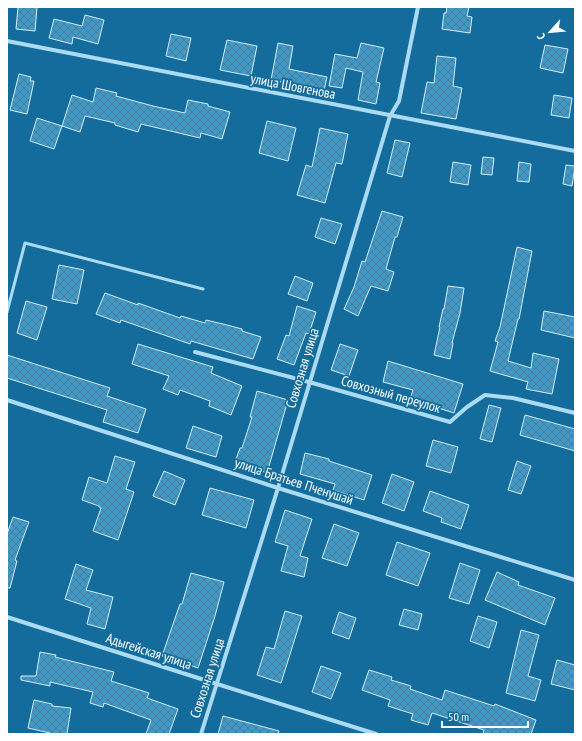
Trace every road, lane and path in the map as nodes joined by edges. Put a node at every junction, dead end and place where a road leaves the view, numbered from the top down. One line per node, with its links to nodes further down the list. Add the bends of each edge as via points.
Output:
1 (418, 7): 3 (street, Совхозная улица, via 399,101)
2 (7, 41): 3 (street, улица Шовгенова)
3 (390, 116): 4 (street, улица Шовгенова); 8 (street, Совхозная улица)
4 (575, 151)
5 (203, 289): 6 (lane, via 25,243)
6 (7, 312)
7 (195, 352): 8 (street, Совхозный переулок)
8 (309, 382): 10 (street, Совхозный переулок, via 450,422 485,395 513,398); 11 (street, Совхозная улица)
9 (7, 400): 11 (street, улица Братьев Пченушай)
10 (575, 413)
11 (278, 488): 12 (street, улица Братьев Пченушай); 14 (street, Совхозная улица)
12 (575, 580)
13 (7, 616): 14 (street, Адыгейская улица)
14 (217, 684): 15 (street, Совхозная улица); 16 (street, Адыгейская улица)
15 (201, 734)
16 (376, 734)

